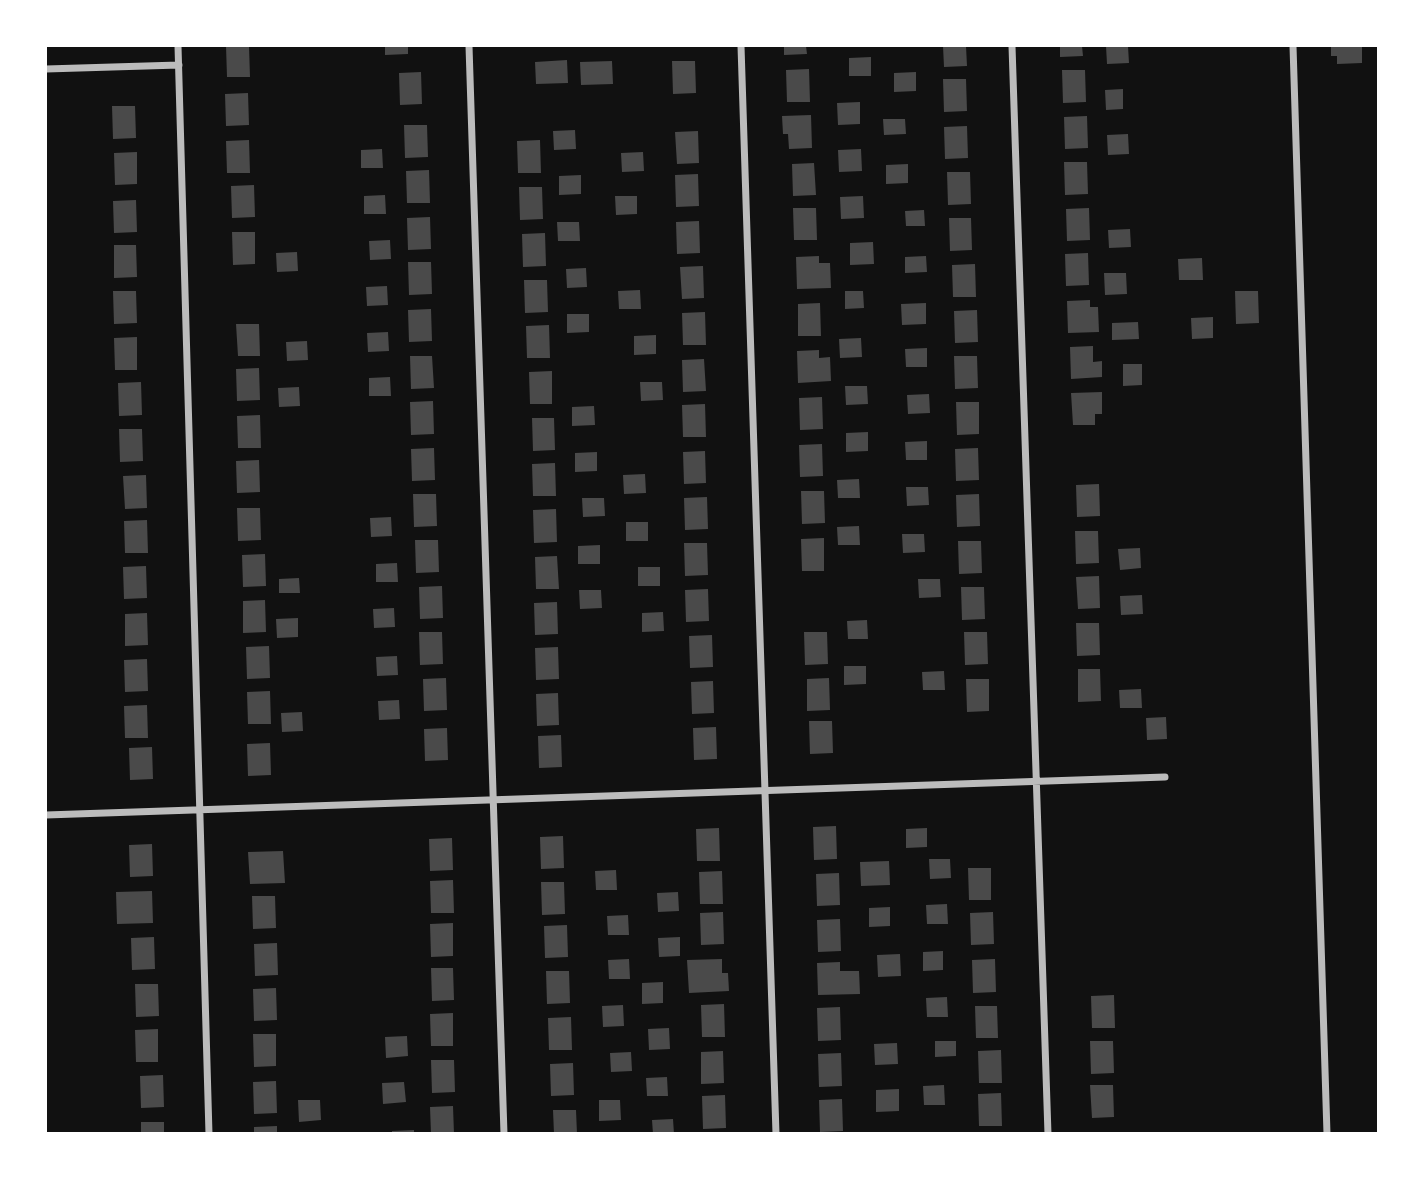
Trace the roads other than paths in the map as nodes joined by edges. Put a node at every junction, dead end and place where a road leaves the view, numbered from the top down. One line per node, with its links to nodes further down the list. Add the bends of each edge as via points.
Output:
1 (178, 46): 6 (street)
2 (469, 46): 11 (street)
3 (741, 46): 10 (street)
4 (1012, 46): 9 (street)
5 (1293, 46): 18 (street)
6 (179, 65): 7 (street); 12 (street)
7 (46, 69)
8 (1165, 778): 9 (street)
9 (1036, 783): 10 (street); 17 (street)
10 (764, 792): 11 (street); 16 (street)
11 (494, 801): 12 (street); 15 (street)
12 (200, 810): 13 (street); 14 (street)
13 (46, 815)
14 (209, 1133)
15 (504, 1133)
16 (776, 1133)
17 (1048, 1133)
18 (1327, 1133)

